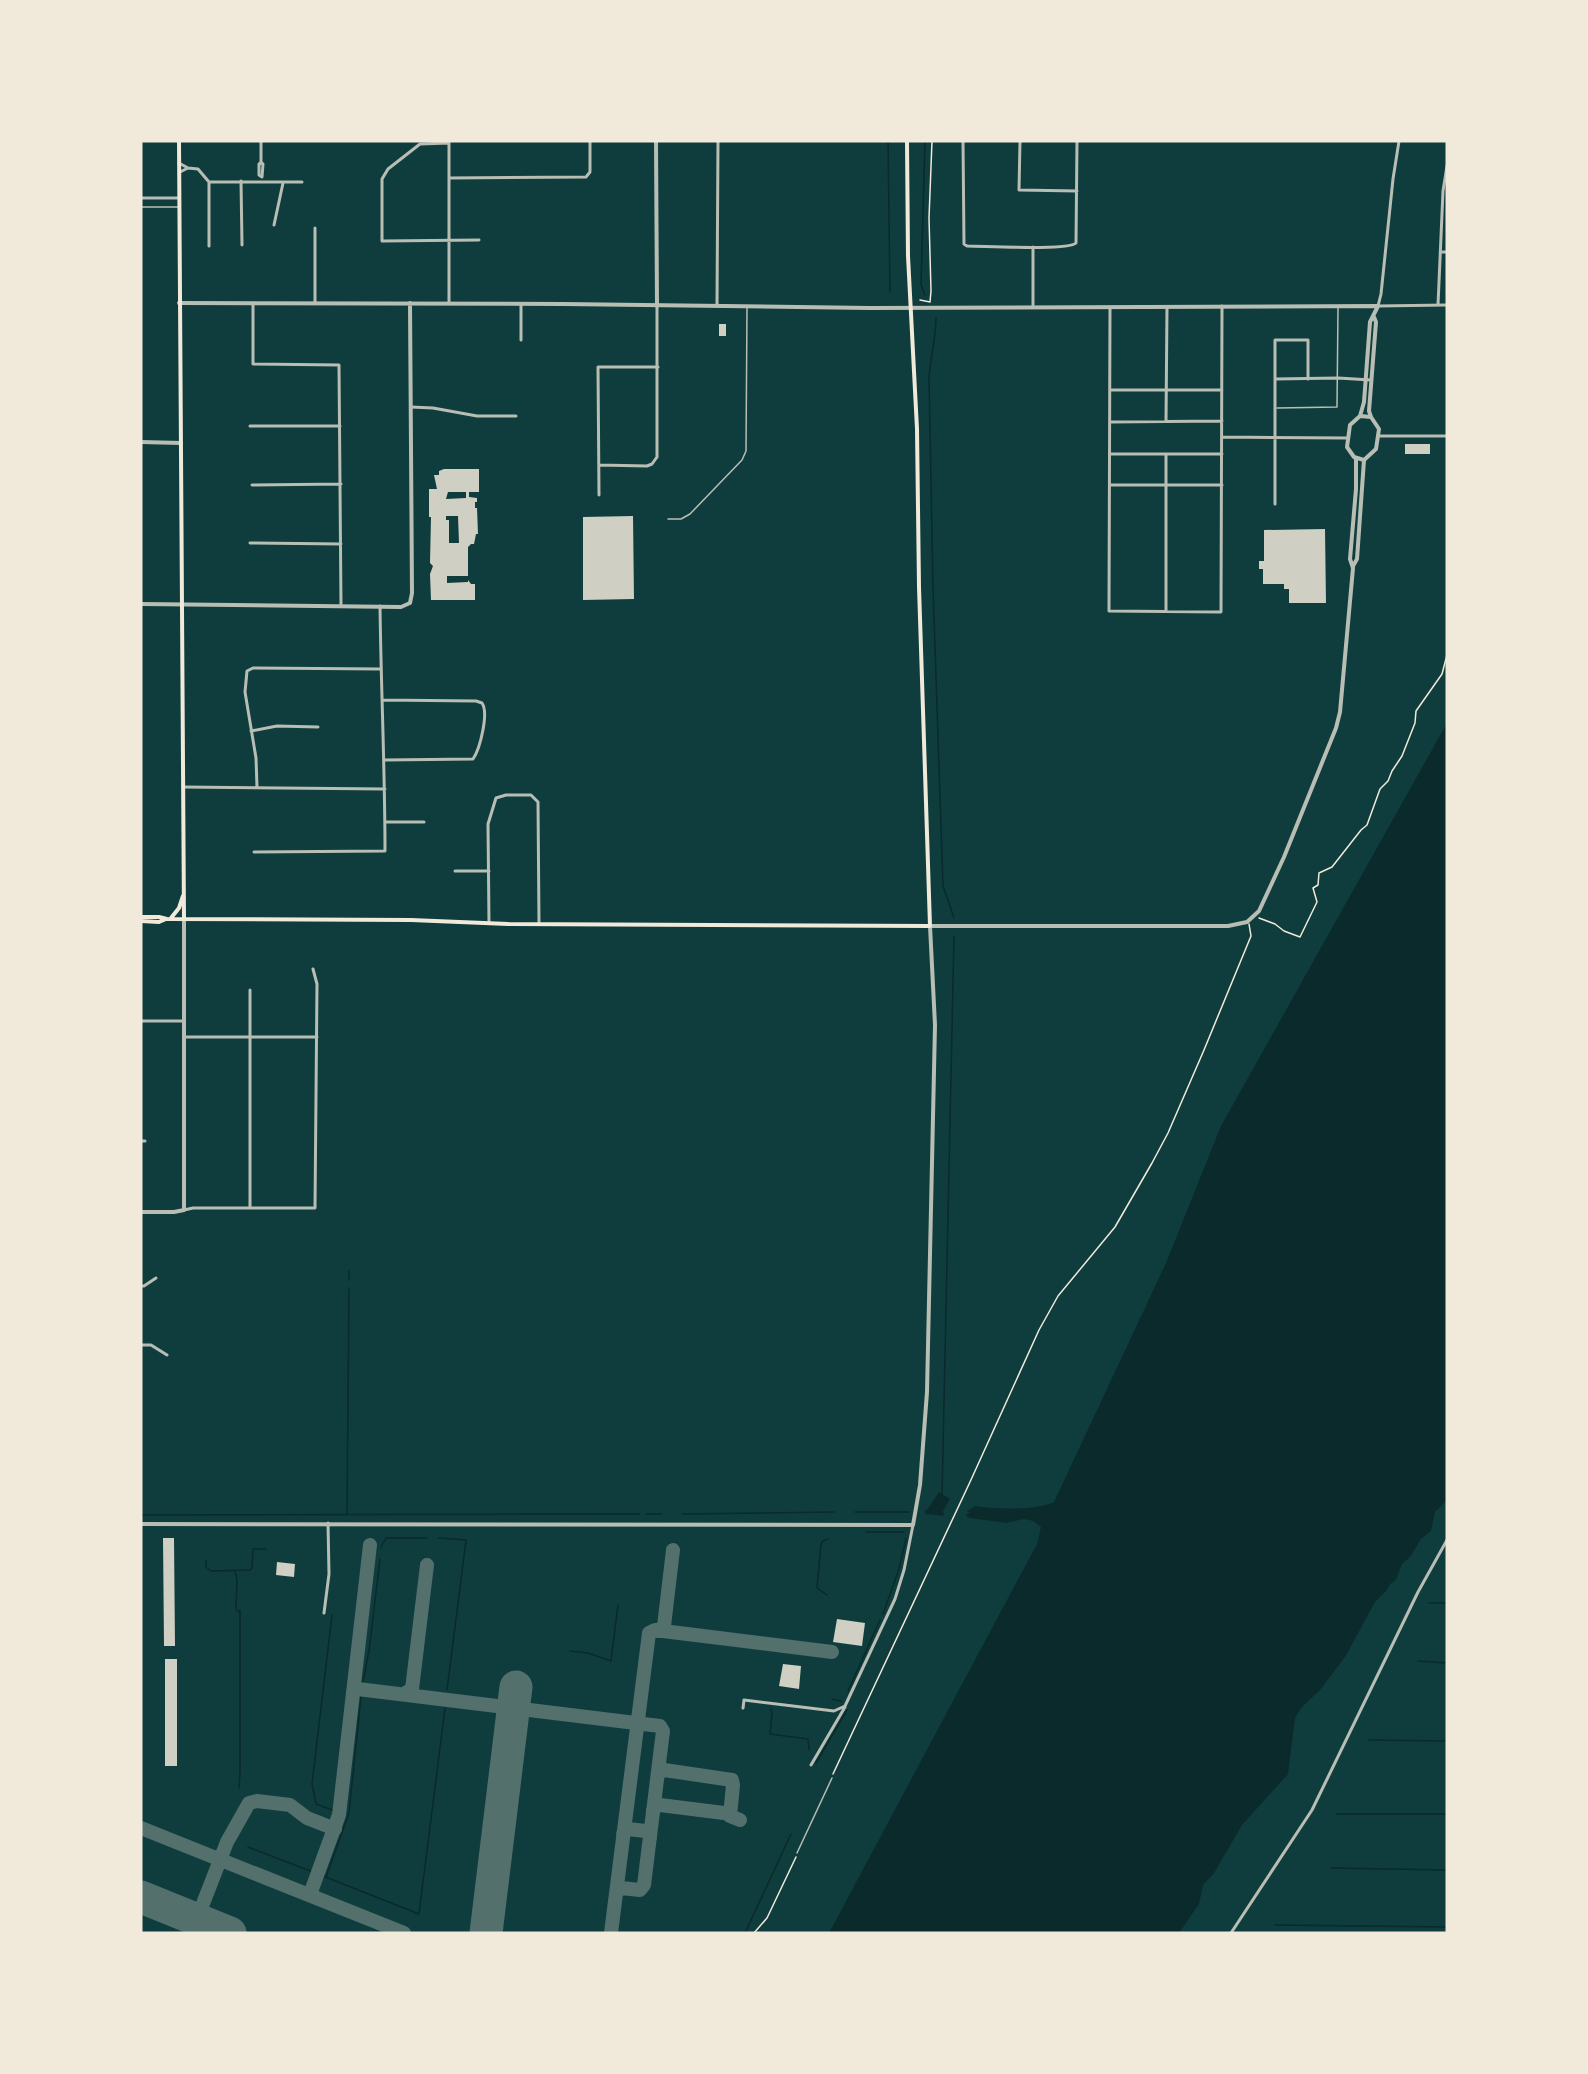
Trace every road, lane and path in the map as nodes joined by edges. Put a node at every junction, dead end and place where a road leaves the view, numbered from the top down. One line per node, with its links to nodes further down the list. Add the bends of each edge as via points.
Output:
1 (179, 141): 13 (main road)
2 (261, 141): 18 (street)
3 (590, 141): 17 (street, via 588,177)
4 (656, 141): 46 (street)
5 (718, 141): 47 (street)
6 (907, 141): 52 (main road)
7 (932, 141): 37 (path, via 931,291 930,302)
8 (963, 141): 34 (street, via 964,244)
9 (1020, 141): 23 (street, via 1019,190)
10 (1077, 141): 23 (street)
11 (1399, 141): 50 (street)
12 (449, 142): 17 (street); 30 (street, via 420,144 385,172 382,241)
13 (178, 163): 15 (street); 16 (main road)
14 (1447, 166): 35 (street)
15 (188, 168): 16 (street); 20 (street, via 198,169)
16 (178, 173): 25 (main road)
17 (449, 178): 30 (street)
18 (262, 179): 19 (street); 21 (street)
19 (241, 181): 20 (street); 32 (street)
20 (208, 182): 33 (street)
21 (283, 182): 22 (street); 28 (street)
22 (302, 182)
23 (1077, 191): 34 (street, via 1075,245)
24 (141, 198): 25 (street)
25 (178, 198): 27 (main road)
26 (141, 207): 27 (lane)
27 (178, 207): 38 (main road)
28 (274, 225)
29 (315, 228): 40 (street)
30 (449, 240): 31 (street); 42 (street)
31 (479, 240)
32 (242, 245)
33 (209, 246)
34 (1033, 247): 55 (street)
35 (1440, 252): 36 (street); 44 (street)
36 (1447, 252)
37 (920, 300)
38 (179, 303): 39 (street); 81 (main road)
39 (253, 303): 40 (street); 74 (street, via 253,364 339,365)
40 (315, 303): 41 (street)
41 (410, 303): 42 (street); 65 (street)
42 (448, 303): 43 (street)
43 (521, 304): 46 (street); 56 (street)
44 (1438, 305): 45 (street); 50 (street)
45 (1447, 305)
46 (657, 306): 47 (street); 57 (street)
47 (717, 306): 51 (street)
48 (1222, 306): 49 (street); 54 (street); 64 (street)
49 (1338, 306): 50 (street); 58 (lane)
50 (1378, 306): 61 (street)
51 (747, 307): 52 (street); 95 (lane, via 746,452 690,514)
52 (910, 307): 55 (street); 127 (main road, via 917,429)
53 (1110, 307): 54 (street); 55 (street); 62 (street)
54 (1167, 307): 63 (street)
55 (1033, 308)
56 (521, 340)
57 (658, 367): 87 (street, via 655,461 647,466); 87 (street, via 598,368)
58 (1338, 378): 60 (street); 61 (street); 66 (lane, via 1337,407)
59 (1275, 379): 60 (street); 60 (street, via 1275,340 1308,340); 66 (street)
60 (1308, 379)
61 (1368, 380): 68 (street); 69 (street)
62 (1110, 390): 63 (street); 72 (street)
63 (1166, 390): 64 (street); 70 (street)
64 (1222, 390): 71 (street)
65 (411, 407): 67 (street, via 477,416); 102 (street, via 412,593 410,603 401,607)
66 (1275, 408): 78 (street)
67 (516, 416)
68 (1360, 416): 69 (street); 79 (street, via 1350,425)
69 (1371, 417): 75 (street)
70 (1166, 421): 71 (street); 72 (street)
71 (1222, 421): 77 (street)
72 (1110, 422): 82 (street)
73 (250, 426): 74 (street)
74 (340, 426): 88 (street)
75 (1378, 436): 76 (street); 86 (street, via 1376,450)
76 (1447, 436)
77 (1222, 437): 78 (street); 84 (street)
78 (1275, 437): 79 (street); 94 (street)
79 (1347, 438): 85 (street, via 1348,451)
80 (141, 442): 81 (street)
81 (181, 443): 100 (main road)
82 (1110, 454): 83 (street); 90 (street)
83 (1166, 454): 84 (street); 91 (street)
84 (1222, 454): 92 (street)
85 (1356, 459): 86 (street); 98 (street, via 1350,559)
86 (1364, 460): 98 (street, via 1357,559)
87 (599, 465): 93 (street)
88 (340, 484): 89 (street); 97 (street)
89 (252, 485)
90 (1110, 485): 91 (street); 103 (street, via 1109,611)
91 (1166, 485): 92 (street); 103 (street)
92 (1222, 485): 103 (street, via 1221,612)
93 (599, 495)
94 (1275, 504)
95 (668, 519)
96 (250, 543): 97 (street)
97 (341, 544): 101 (street)
98 (1353, 567): 120 (street, via 1339,720 1284,857)
99 (141, 604): 100 (street)
100 (181, 604): 101 (street); 110 (main road)
101 (342, 606): 102 (street)
102 (380, 606): 105 (street)
103 (1166, 612)
104 (1447, 655): 120 (path, via 1442,674 1416,711 1402,756 1380,789 1367,825 1332,867 1320,873 1318,885 1313,888 1317,902 1300,937)
105 (381, 669): 106 (street); 108 (street, via 253,668 247,671 245,680)
106 (382, 700): 109 (street); 109 (street, via 476,701 485,706 473,759)
107 (318, 727): 108 (street)
108 (252, 730): 111 (street)
109 (385, 760): 112 (street)
110 (183, 787): 111 (street); 118 (main road)
111 (257, 787): 112 (street)
112 (385, 789): 113 (street)
113 (385, 822): 114 (street); 115 (street, via 385,852)
114 (424, 822)
115 (254, 852)
116 (455, 871): 117 (street)
117 (489, 871): 124 (street); 125 (street, via 488,824 493,805 499,797 531,795 539,806)
118 (184, 892): 121 (main road, via 178,909); 122 (main road)
119 (141, 917): 121 (main road)
120 (1255, 917): 126 (street)
121 (168, 919): 122 (main road); 123 (main road)
122 (184, 919): 124 (main road); 131 (street)
123 (141, 921)
124 (489, 923): 125 (main road)
125 (539, 923): 127 (main road)
126 (1249, 924): 127 (street); 150 (path, via 1251,936 1168,1133 1115,1227 1058,1296 1039,1330)
127 (930, 926): 144 (street, via 935,1025 927,1392 921,1485)
128 (313, 969): 133 (street, via 317,978)
129 (250, 990): 134 (street)
130 (141, 1021): 131 (street)
131 (184, 1021): 132 (street)
132 (184, 1037): 134 (street); 136 (street)
133 (317, 1037): 134 (street); 135 (street, via 315,1208)
134 (250, 1038): 135 (street)
135 (249, 1208): 136 (street)
136 (184, 1210): 137 (street)
137 (141, 1212)
138 (156, 1278): 139 (street)
139 (141, 1286)
140 (141, 1345): 141 (street, via 151,1345)
141 (166, 1354)
142 (141, 1524): 143 (street)
143 (328, 1524): 144 (street); 146 (street, via 329,1574)
144 (913, 1525): 147 (street, via 895,1599)
145 (1447, 1540): 153 (street, via 1312,1810)
146 (324, 1613)
147 (847, 1703): 148 (street, via 834,1711 744,1700); 149 (street)
148 (743, 1708)
149 (811, 1765)
150 (832, 1778): 151 (lane)
151 (797, 1853): 152 (path, via 767,1918)
152 (754, 1933)
153 (1231, 1933)

